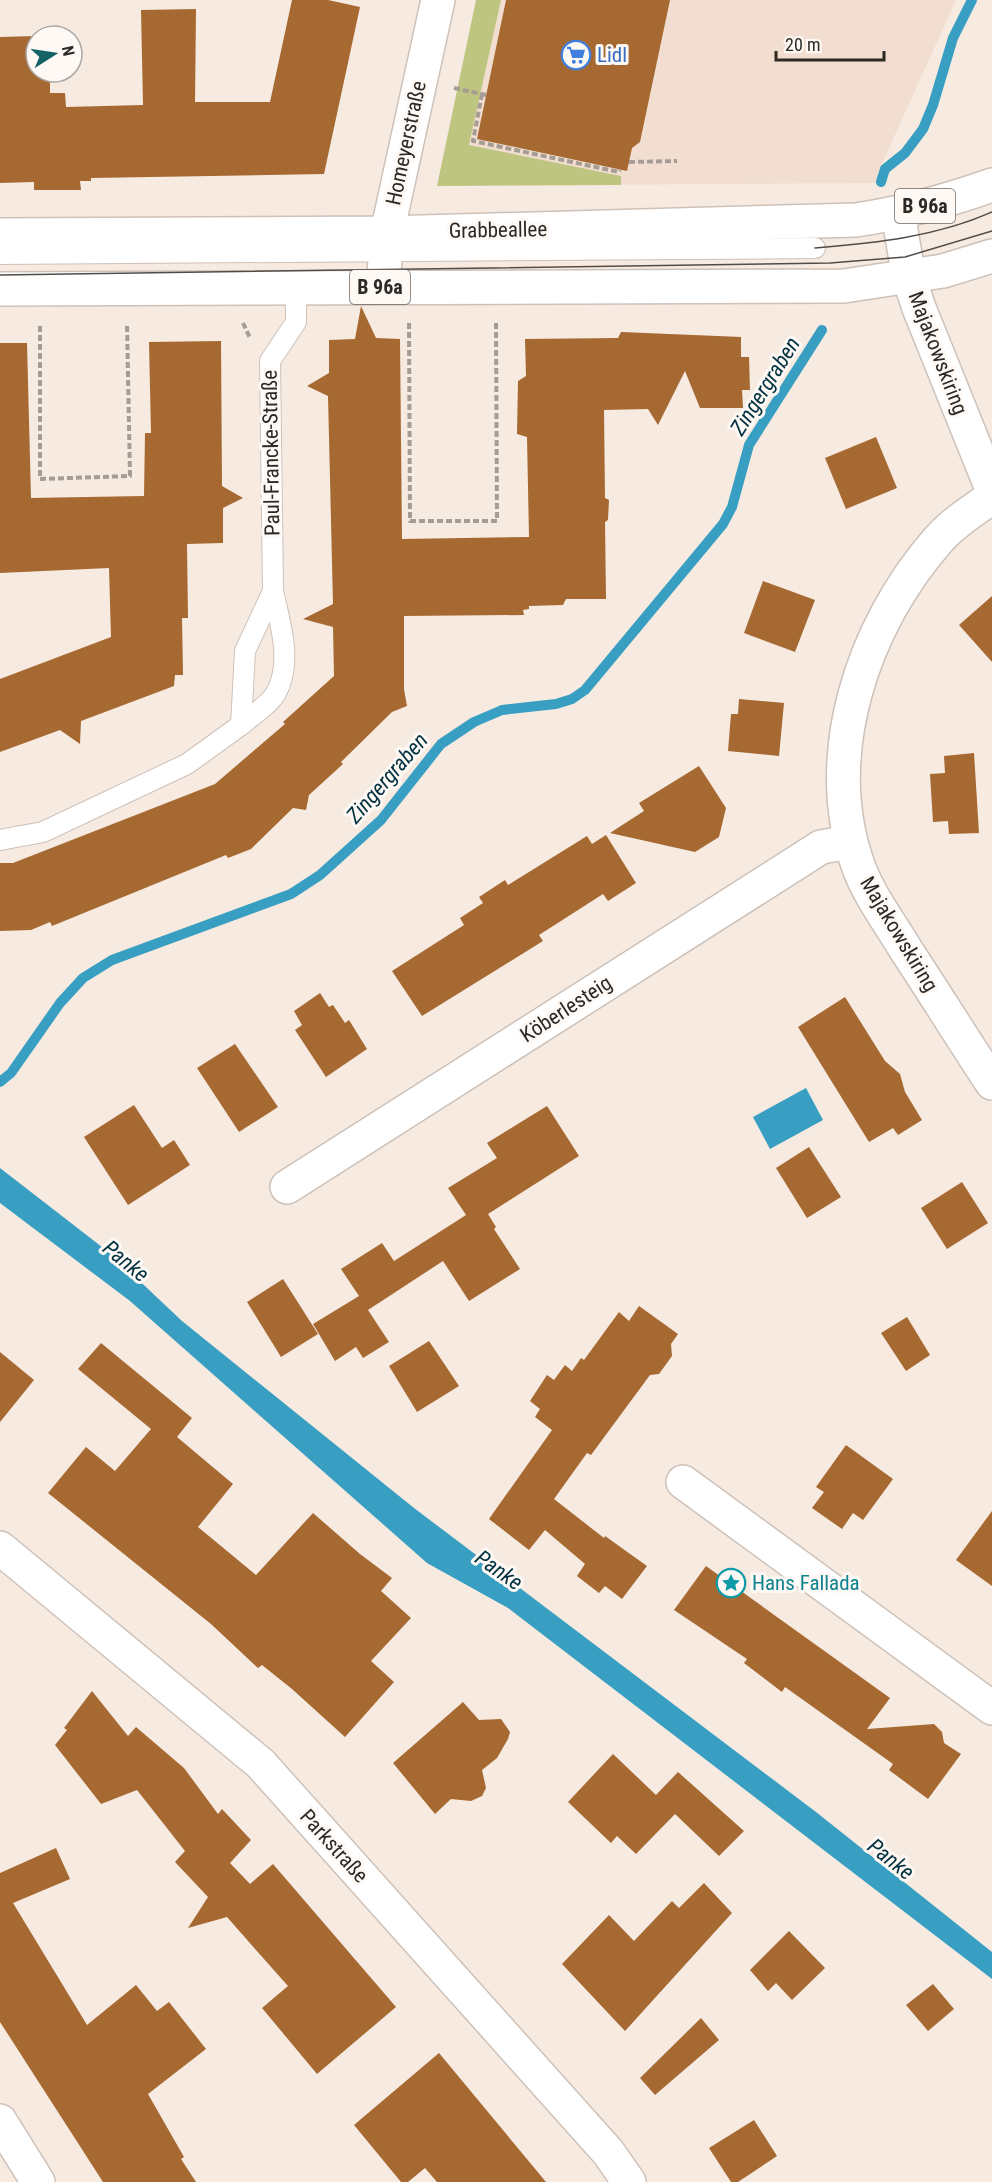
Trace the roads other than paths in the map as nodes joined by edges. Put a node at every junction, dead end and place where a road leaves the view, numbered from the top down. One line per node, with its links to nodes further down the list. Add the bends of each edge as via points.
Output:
1 (438, 0): 5 (street, Homeyerstraße)
2 (992, 185): 3 (street, Grabbeallee / B 96a)
3 (898, 213): 5 (street, Grabbeallee / B 96a, via 856,220); 9 (street, Majakowskiring)
4 (0, 235): 5 (street, Grabbeallee / B 96a)
5 (386, 242): 6 (lane); 7 (lane); 11 (street, Homeyerstraße)
6 (815, 248)
7 (0, 254)
8 (992, 256): 9 (street, B 96a)
9 (909, 278): 11 (street, B 96a, via 844,286); 13 (street, Majakowskiring)
10 (296, 287): 11 (street, B 96a); 12 (street, B 96a); 15 (lane, Paul-Francke-Straße, via 296,322 270,362)
11 (383, 287)
12 (0, 290)
13 (992, 489)
14 (992, 497): 18 (street, Majakowskiring, via 940,538 911,574 856,682 846,735)
15 (273, 591): 16 (lane, Paul-Francke-Straße, via 245,651); 16 (lane, Paul-Francke-Straße, via 284,644 284,673 275,695)
16 (240, 725): 17 (lane, Paul-Francke-Straße, via 188,764 43,832)
17 (0, 840)
18 (850, 842): 19 (street, Majakowskiring, via 868,889); 20 (street, Köberlesteig, via 820,847)
19 (992, 1083)
20 (287, 1187)
21 (683, 1482): 23 (street)
22 (0, 1548): 26 (street, Parkstraße, via 261,1764 608,2152)
23 (992, 1708)
24 (0, 2121): 25 (street)
25 (38, 2182)
26 (629, 2182)

